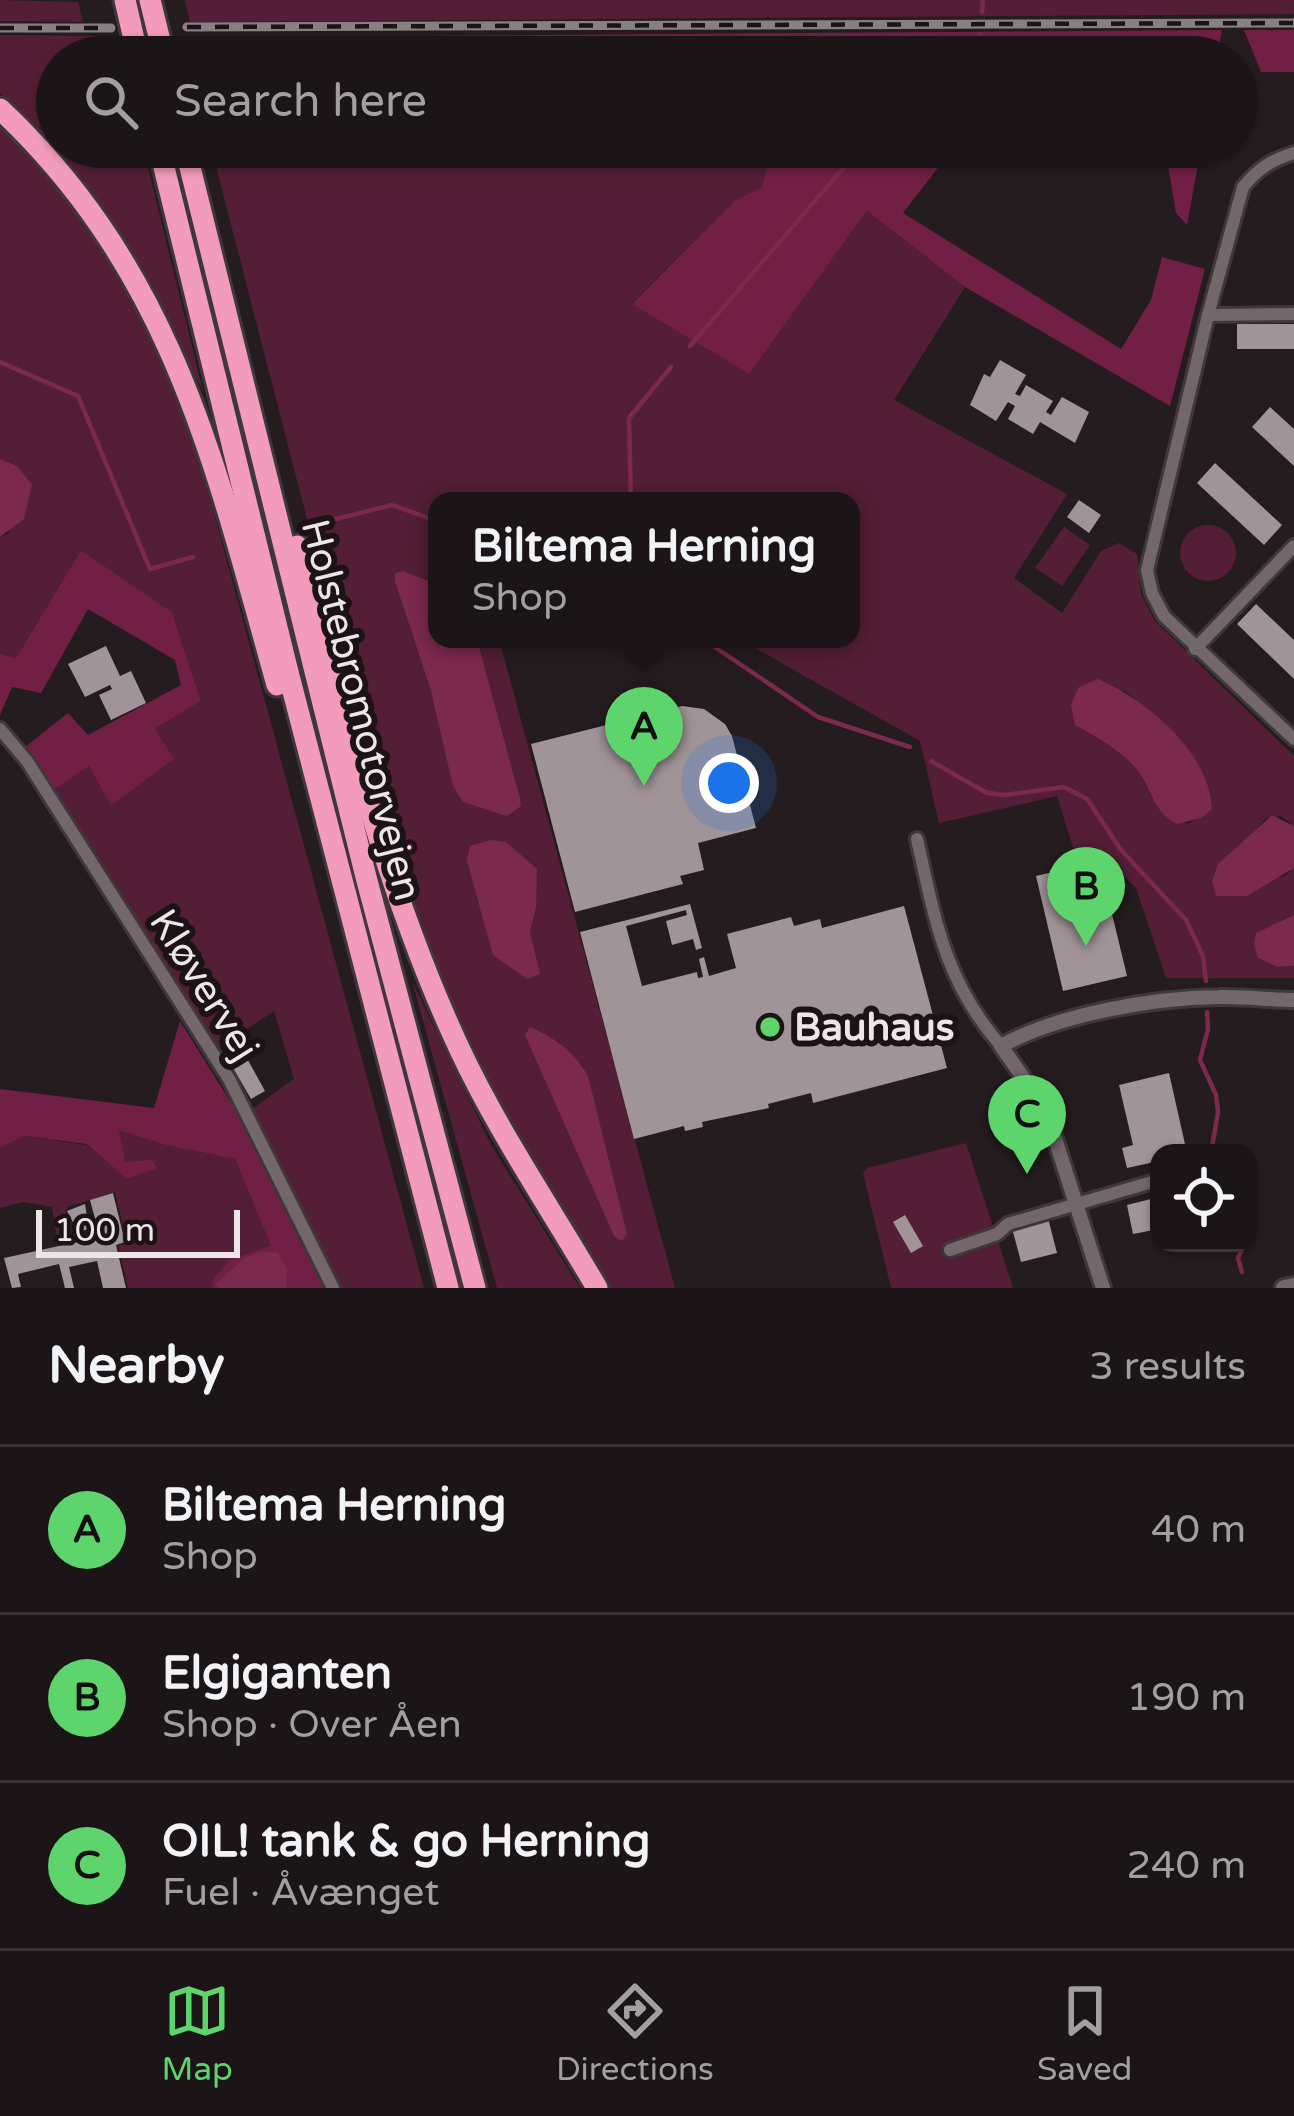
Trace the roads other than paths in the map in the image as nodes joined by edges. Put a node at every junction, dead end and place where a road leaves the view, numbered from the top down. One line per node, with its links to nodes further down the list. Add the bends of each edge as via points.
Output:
1 (124, 0): 3 (highway)
2 (150, 0): 4 (highway)
3 (133, 36)
4 (159, 36)
5 (0, 109): 6 (highway)
6 (36, 149)
7 (1294, 153): 12 (street, via 1256,171 1243,187)
8 (53, 168): 19 (highway, via 135,278 181,370 314,818)
9 (164, 168): 19 (highway, Holstebromotorvejen)
10 (190, 168): 13 (highway, Holstebromotorvejen)
11 (1294, 314): 12 (street)
12 (1208, 315): 15 (street, via 1147,570 1164,616)
13 (245, 399): 28 (highway, Holstebromotorvejen); 29 (highway, via 275,464 371,819 423,964 504,1135)
14 (1294, 546): 15 (street)
15 (1195, 649): 17 (street)
16 (0, 729): 26 (street, Kløvervej, via 229,1079)
17 (1294, 739)
18 (917, 839): 21 (street, via 950,970)
19 (344, 890): 27 (highway, Holstebromotorvejen)
20 (1294, 1000): 21 (street, via 1138,1005)
21 (1000, 1046): 23 (street, via 1039,1100)
22 (1150, 1182): 23 (street)
23 (1078, 1201): 24 (street); 30 (street)
24 (950, 1250)
25 (1294, 1286): 31 (main road)
26 (333, 1288)
27 (444, 1288)
28 (476, 1288)
29 (597, 1288)
30 (1103, 1288)
31 (1284, 1288)

